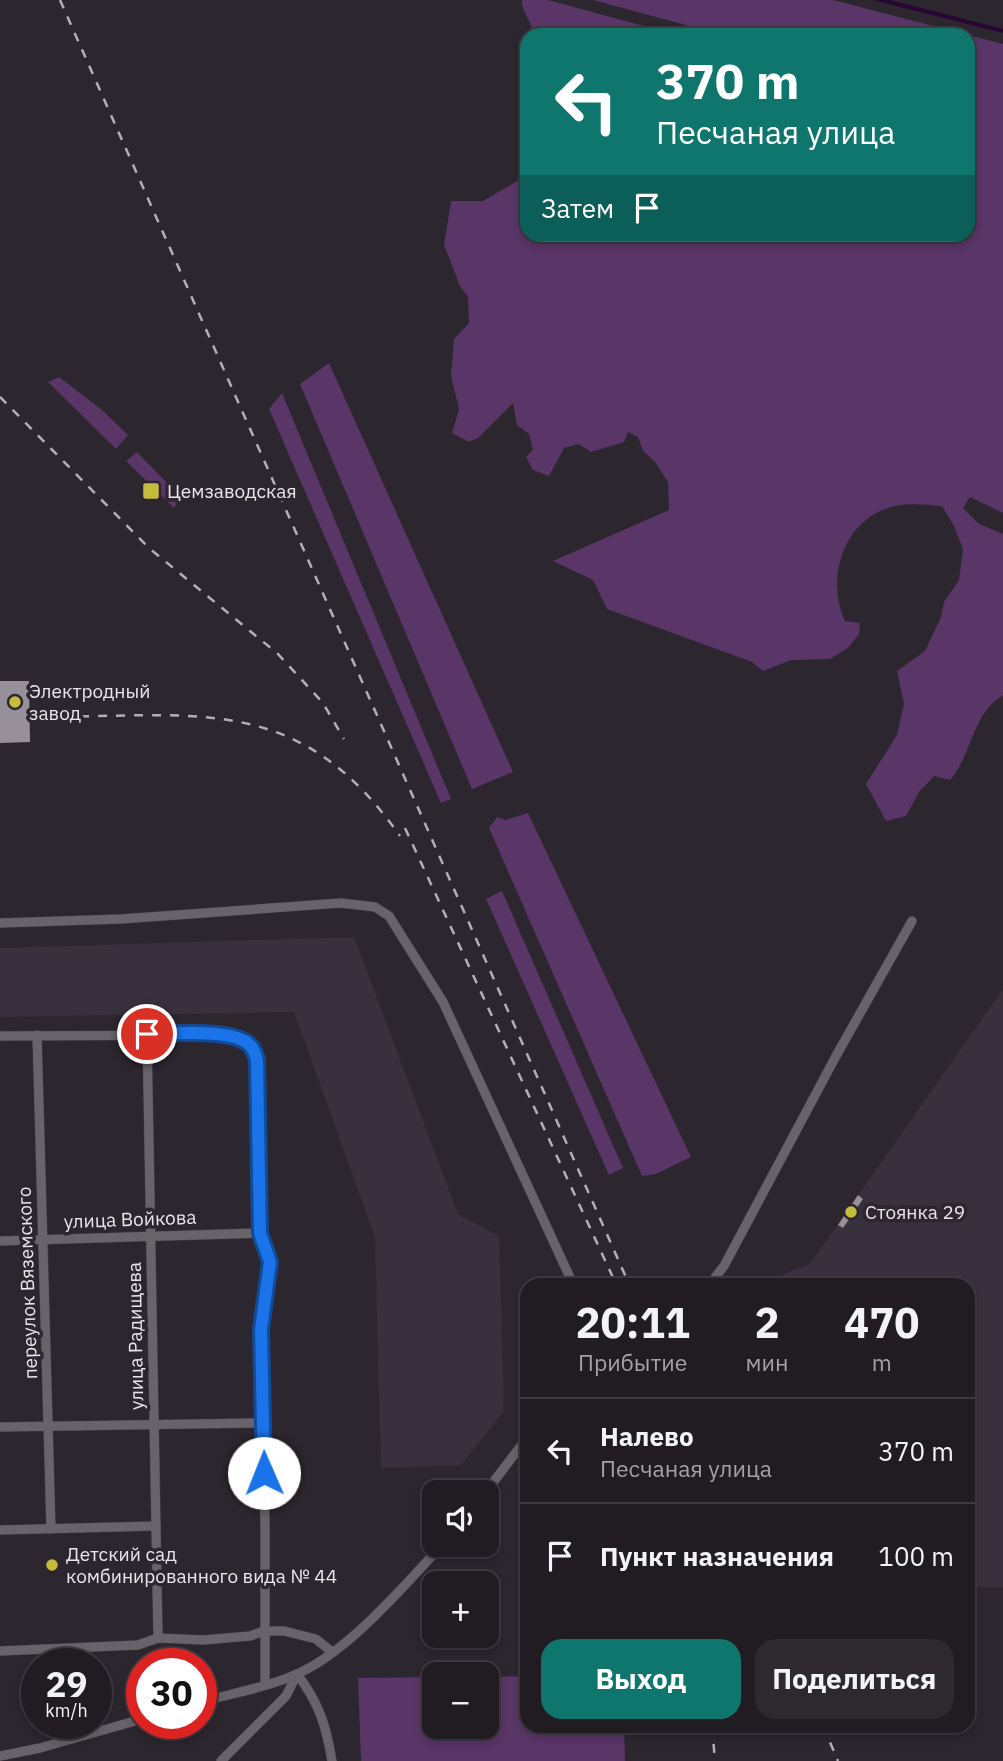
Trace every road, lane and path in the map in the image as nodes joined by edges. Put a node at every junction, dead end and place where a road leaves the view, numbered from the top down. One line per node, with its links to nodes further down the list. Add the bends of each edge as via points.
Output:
1 (912, 921): 11 (street)
2 (0, 923): 10 (street, via 341,903 382,911 408,942 443,1002)
3 (147, 1034): 4 (street); 6 (street, via 226,1035 247,1042 254,1051); 7 (street, улица Радищева)
4 (37, 1035): 5 (street); 8 (street, переулок Вяземского)
5 (0, 1036)
6 (260, 1233): 7 (street, улица Войкова); 12 (street, via 270,1262 261,1329)
7 (151, 1236): 8 (street, улица Войкова); 13 (street, улица Радищева)
8 (43, 1239): 9 (street, улица Войкова); 14 (street, переулок Вяземского)
9 (0, 1241)
10 (570, 1278)
11 (715, 1278)
12 (263, 1423): 13 (street); 22 (street)
13 (154, 1424): 14 (street); 18 (street, улица Радищева)
14 (48, 1426): 15 (street); 19 (street, переулок Вяземского)
15 (0, 1427)
16 (520, 1447): 17 (street)
17 (495, 1480)
18 (156, 1526): 19 (street); 23 (street, улица Радищева)
19 (51, 1529): 20 (street)
20 (0, 1530)
21 (431, 1557): 27 (street, via 387,1604)
22 (264, 1631): 23 (street, via 204,1640); 27 (street, via 301,1634); 29 (street)
23 (158, 1638): 24 (street, via 138,1645)
24 (98, 1648)
25 (21, 1650): 26 (street)
26 (0, 1651)
27 (332, 1652): 28 (street)
28 (297, 1674): 29 (street); 33 (street, via 286,1696); 34 (street, via 315,1698)
29 (265, 1684): 30 (street)
30 (217, 1698)
31 (74, 1739): 32 (street)
32 (0, 1756)
33 (220, 1761)
34 (332, 1761)

